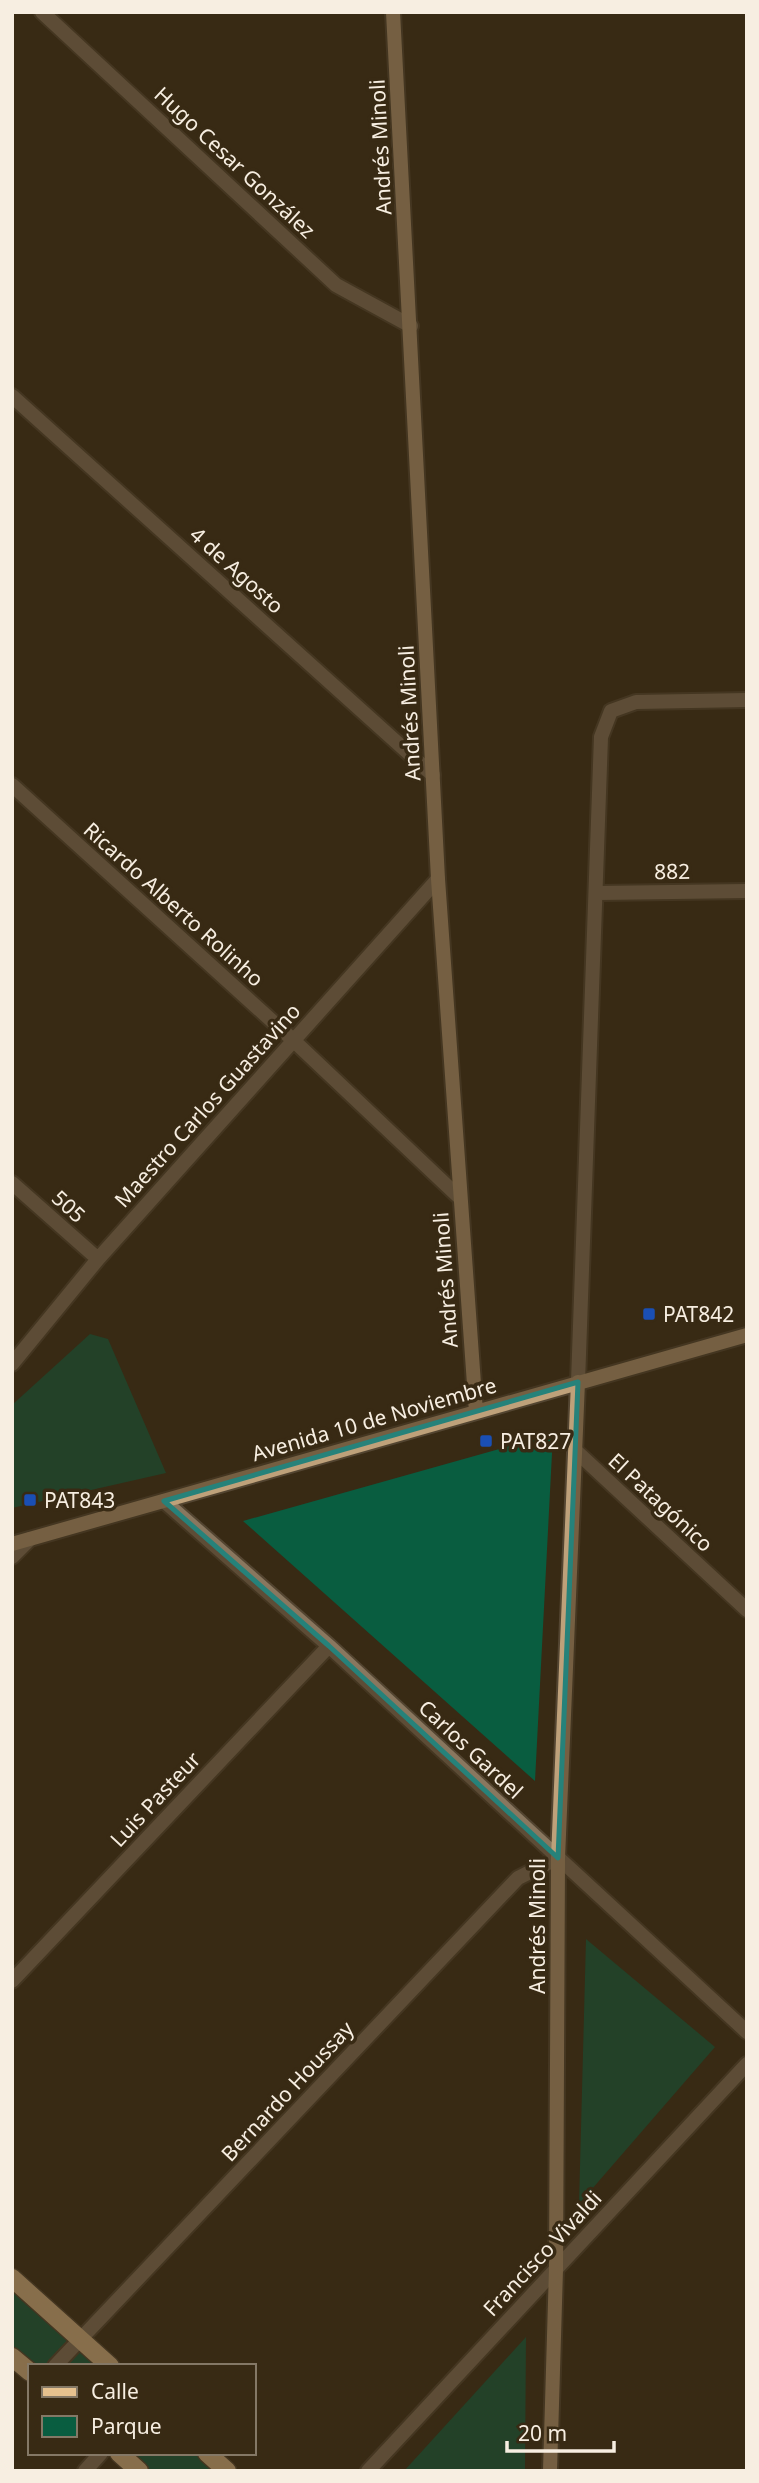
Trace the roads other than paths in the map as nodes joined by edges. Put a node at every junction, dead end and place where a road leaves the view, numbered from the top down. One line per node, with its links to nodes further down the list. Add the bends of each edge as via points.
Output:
1 (42, 12): 3 (street, Hugo Cesar González, via 336,285)
2 (394, 12): 3 (street, Andrés Minoli)
3 (411, 326): 6 (street, Andrés Minoli)
4 (12, 396): 6 (street, 4 de Agosto)
5 (747, 700): 10 (street, via 636,702 611,711 601,737)
6 (433, 775): 8 (street, Andrés Minoli)
7 (12, 785): 11 (street, Ricardo Alberto Rolinho)
8 (438, 879): 11 (street, Maestro Carlos Guastavino); 13 (street, Andrés Minoli)
9 (747, 891): 10 (street, 882)
10 (598, 893): 17 (street)
11 (293, 1040): 13 (street, Ricardo Alberto Rolinho); 14 (street, Maestro Carlos Guastavino)
12 (12, 1183): 14 (street, 505)
13 (460, 1198): 18 (street, Andrés Minoli)
14 (98, 1259): 16 (street, Maestro Carlos Guastavino)
15 (747, 1335): 17 (street, Avenida 10 de Noviembre)
16 (12, 1364)
17 (578, 1382): 18 (street, Avenida 10 de Noviembre); 19 (street, Andrés Minoli)
18 (475, 1412): 20 (street, Avenida 10 de Noviembre)
19 (578, 1453): 24 (street, El Patagónico); 26 (street, Andrés Minoli)
20 (164, 1501): 21 (street, Avenida 10 de Noviembre); 25 (street, Carlos Gardel)
21 (30, 1539): 22 (street, Avenida 10 de Noviembre); 23 (street)
22 (12, 1544)
23 (12, 1557)
24 (747, 1610)
25 (329, 1646): 26 (street, Carlos Gardel); 27 (street, Luis Pasteur)
26 (558, 1858): 28 (street, Carlos Gardel); 30 (street, Andrés Minoli); 32 (street, Bernardo Houssay, via 517,1878)
27 (12, 1981)
28 (747, 2032)
29 (747, 2064): 30 (street, Francisco Vivaldi)
30 (556, 2269): 43 (street, Francisco Vivaldi); 44 (street, Andrés Minoli)
31 (12, 2278): 32 (main road)
32 (80, 2339): 34 (street, Bernardo Houssay); 35 (main road)
33 (12, 2357): 36 (main road)
34 (57, 2364)
35 (108, 2364)
36 (28, 2370)
37 (99, 2455): 40 (street)
38 (121, 2455): 41 (main road)
39 (209, 2455): 42 (main road)
40 (85, 2471)
41 (139, 2471)
42 (227, 2471)
43 (368, 2471)
44 (551, 2471)

